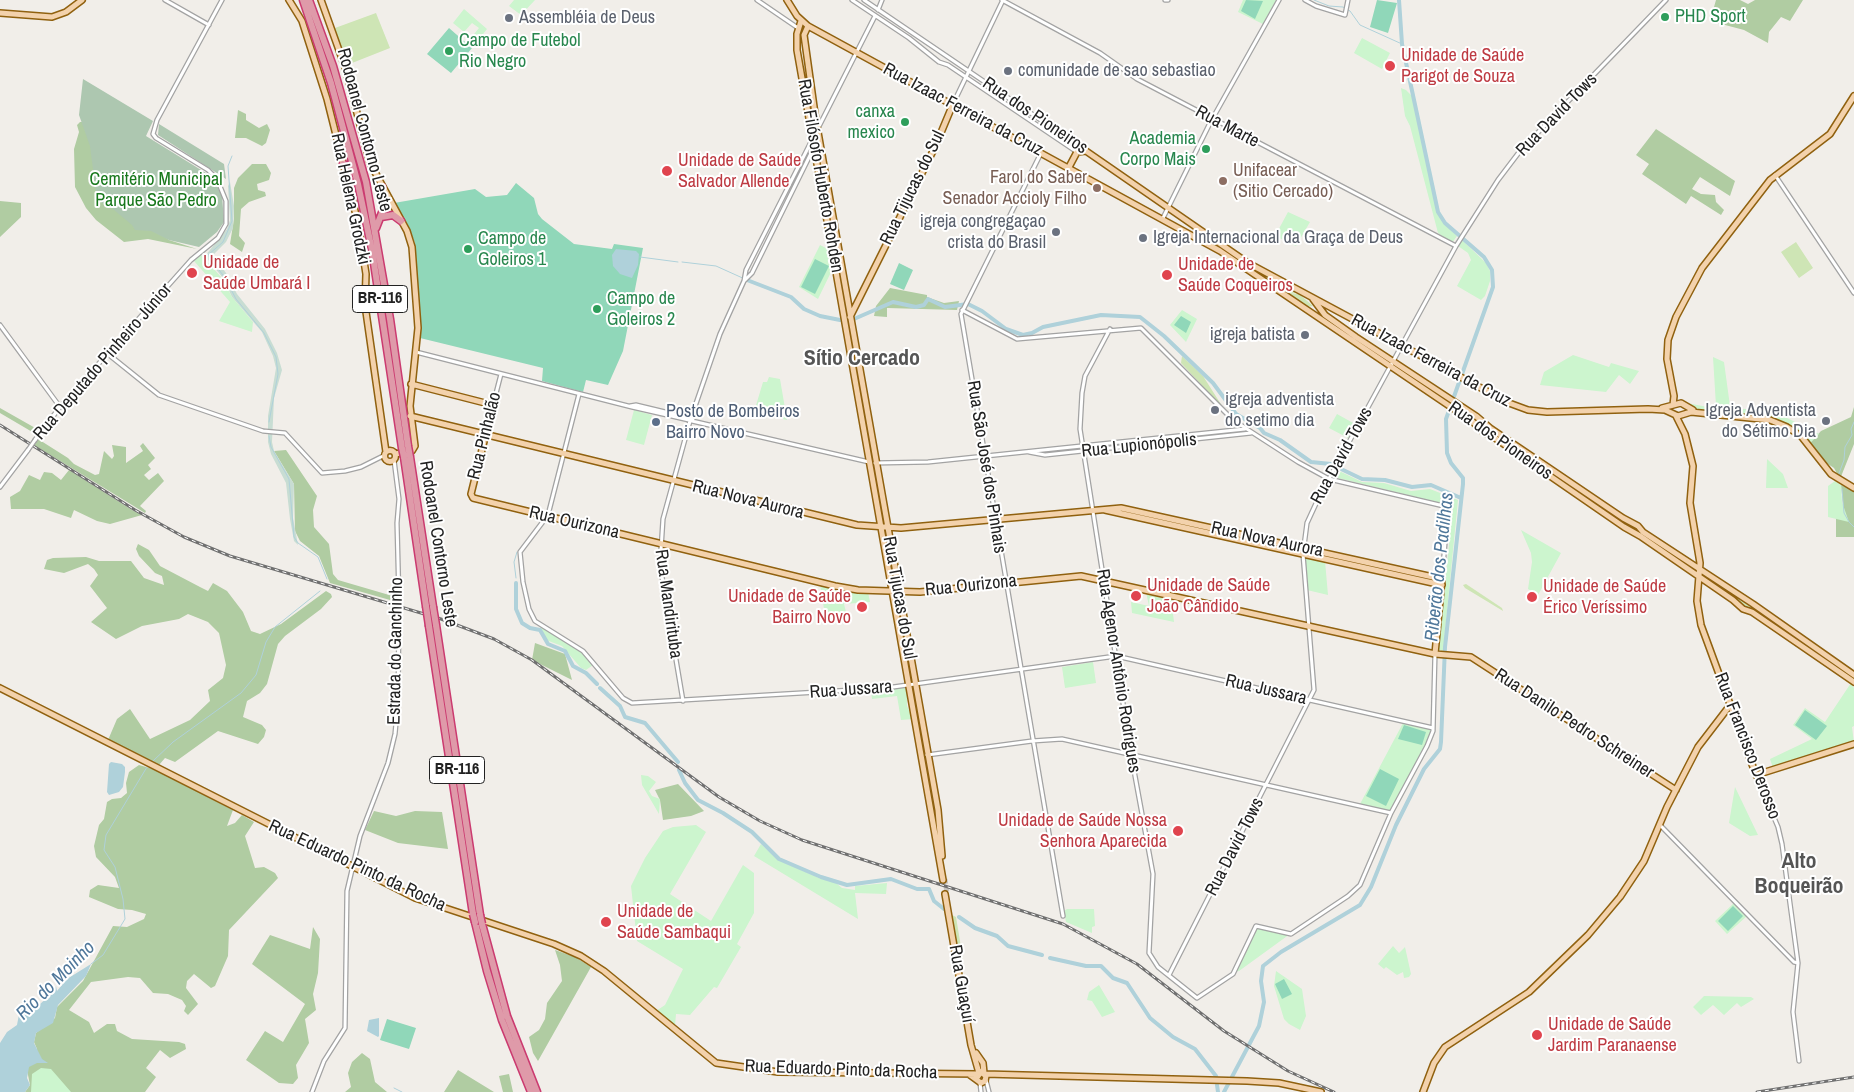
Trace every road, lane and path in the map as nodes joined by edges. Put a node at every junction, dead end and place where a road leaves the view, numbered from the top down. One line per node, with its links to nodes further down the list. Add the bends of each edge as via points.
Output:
1 (82, 0): 19 (main road, via 66,12 52,17)
2 (164, 0): 22 (street)
3 (222, 0): 22 (street)
4 (289, 0): 51 (main road, Rua Helena Grodzki, via 296,11 327,99)
5 (303, 0): 44 (highway, Rodoanel Contorno Leste / BR-116, via 332,83)
6 (310, 0): 62 (highway, Rodoanel Contorno Leste / BR-116, via 361,162)
7 (321, 0): 55 (main road, via 345,68 370,163)
8 (757, 0): 24 (street)
9 (787, 0): 21 (main road, Rua Izaac Ferreira da Cruz)
10 (852, 0): 20 (street, Rua dos Pioneiros)
11 (864, 0): 18 (street, Rua dos Pioneiros)
12 (882, 0): 18 (street)
13 (1003, 0): 29 (street, Rua Tijucas do Sul); 36 (street, Rua Marte)
14 (1279, 0): 36 (street)
15 (1305, 0): 16 (street, via 1345,13)
16 (1348, 0)
17 (1666, 0): 63 (street, Rua David Tows, via 1516,156)
18 (878, 10): 29 (street, Rua dos Pioneiros)
19 (0, 13)
20 (875, 16): 28 (street); 30 (street, Rua dos Pioneiros)
21 (801, 21): 23 (main road, Rua Izaac Ferreira da Cruz); 24 (main road, Rua Filósofo Huberto Rohden)
22 (209, 25): 86 (street, Rua Deputado Pinheiro Júnior, via 156,120 153,134 217,179 226,201 226,224 218,238 191,260)
23 (808, 26): 25 (main road, Rua Filósofo Huberto Rohden); 28 (main road, Rua Izaac Ferreira da Cruz)
24 (798, 28): 25 (main road); 27 (main road, Rua Filósofo Huberto Rohden)
25 (804, 35): 26 (main road, Rua Filósofo Huberto Rohden)
26 (805, 48): 27 (main road); 31 (main road, Rua Filósofo Huberto Rohden)
27 (798, 50): 32 (main road, Rua Filósofo Huberto Rohden)
28 (856, 52): 35 (main road, Rua Izaac Ferreira da Cruz); 37 (street)
29 (969, 72): 30 (street, Rua Tijucas do Sul); 43 (street, Rua dos Pioneiros)
30 (966, 78): 35 (street, Rua Tijucas do Sul); 46 (street, Rua dos Pioneiros)
31 (810, 82): 32 (main road); 37 (main road, Rua Filósofo Huberto Rohden)
32 (804, 83): 40 (main road, Rua Filósofo Huberto Rohden)
33 (1854, 92): 41 (main road)
34 (1854, 96): 41 (main road, via 1832,130)
35 (953, 104): 45 (main road, Rua Izaac Ferreira da Cruz); 71 (main road, Rua Tijucas do Sul, via 935,147)
36 (1214, 120): 56 (street); 63 (street, Rua Marte)
37 (819, 123): 38 (main road, Rua Filósofo Huberto Rohden)
38 (818, 130): 39 (main road, Rua Filósofo Huberto Rohden); 40 (street, Rua Mandirituba)
39 (819, 136): 42 (street); 66 (main road, Rua Filósofo Huberto Rohden)
40 (812, 138): 42 (main road, Rua Filósofo Huberto Rohden); 48 (street, Rua Mandirituba)
41 (1820, 140): 53 (main road)
42 (814, 147): 47 (main road, Rua Filósofo Huberto Rohden)
43 (1086, 151): 46 (main road); 56 (main road, Rua dos Pioneiros)
44 (350, 152): 50 (highway); 114 (highway, Rodoanel Contorno Leste / BR-116, via 372,250)
45 (1042, 152): 52 (main road, Rua Izaac Ferreira da Cruz); 75 (street)
46 (1077, 152): 52 (main road)
47 (812, 154): 49 (street, Rua Mandirituba); 66 (main road, Rua Filósofo Huberto Rohden)
48 (802, 159): 49 (street, via 803,163); 65 (street, Rua Mandirituba, via 746,270)
49 (806, 162): 65 (street, Rua Mandirituba, via 752,272)
50 (352, 163): 51 (highway, via 348,166); 54 (highway)
51 (343, 164): 54 (main road, Rua Helena Grodzki)
52 (1069, 167): 59 (main road, Rua Izaac Ferreira da Cruz)
53 (1775, 175): 68 (street); 91 (main road, via 1709,257 1682,305 1667,344)
54 (347, 181): 120 (main road, Rua Helena Grodzki, via 362,240 365,305)
55 (382, 187): 58 (highway, via 386,201); 60 (main road)
56 (1168, 208): 57 (main road, Rua dos Pioneiros); 59 (street)
57 (1178, 216): 61 (main road, via 1173,217); 64 (main road, Rua dos Pioneiros)
58 (381, 217): 60 (highway, via 392,215); 62 (highway, via 376,226)
59 (1163, 218): 61 (main road, Rua Izaac Ferreira da Cruz)
60 (401, 222): 85 (main road, via 413,252 418,328)
61 (1173, 224): 72 (main road, Rua Izaac Ferreira da Cruz, via 1279,289)
62 (378, 246): 114 (highway, Rodoanel Contorno Leste / BR-116)
63 (1456, 246): 82 (street, Rua David Tows)
64 (1230, 251): 69 (main road, Rua Izaac Ferreira da Cruz)
65 (744, 281): 106 (street, Rua Mandirituba, via 720,334)
66 (841, 283): 67 (main road, Rua Filósofo Huberto Rohden)
67 (842, 290): 70 (main road, Rua Filósofo Huberto Rohden); 77 (main road, Rua Filósofo Huberto Rohden)
68 (1854, 293)
69 (1311, 297): 73 (main road, Rua dos Pioneiros); 74 (main road, Rua Izaac Ferreira da Cruz)
70 (847, 302): 71 (main road); 77 (main road, Rua Filósofo Huberto Rohden)
71 (856, 304): 77 (main road, Rua Tijucas do Sul)
72 (1300, 306): 73 (main road); 81 (main road, Rua dos Pioneiros)
73 (1318, 306): 74 (main road); 76 (main road, Rua dos Pioneiros)
74 (1328, 306): 76 (main road, via 1324,308); 82 (main road, Rua Izaac Ferreira da Cruz)
75 (962, 309): 79 (street, via 1018,339); 119 (street, Rua São José dos Pinhais)
76 (1325, 315): 81 (main road, Rua dos Pioneiros)
77 (848, 319): 80 (main road, Rua Filósofo Huberto Rohden); 84 (main road, Rua Tijucas do Sul)
78 (0, 325): 99 (street)
79 (1110, 330): 107 (street, via 1138,327 1144,331 1226,414); 113 (street, Rua Agenor Antônio Rodrigues, via 1086,376 1080,411)
80 (846, 331): 83 (main road, Rua Tijucas do Sul)
81 (1366, 347): 87 (main road, Rua dos Pioneiros)
82 (1402, 347): 87 (street, Rua David Tows); 101 (main road, Rua Izaac Ferreira da Cruz, via 1509,403 1534,411)
83 (849, 348): 84 (main road); 90 (main road, Rua Tijucas do Sul)
84 (855, 348): 89 (main road, Rua Tijucas do Sul)
85 (415, 352): 88 (street); 93 (main road)
86 (108, 354): 99 (street, Rua Deputado Pinheiro Júnior); 120 (street, via 159,395 263,431 285,433 322,473 346,471)
87 (1393, 365): 92 (main road, Rua dos Pioneiros); 94 (main road, Rua dos Pioneiros); 123 (street, Rua David Tows)
88 (501, 374): 95 (street); 97 (street, Rua Pinhalão)
89 (860, 374): 90 (main road); 111 (main road, Rua Tijucas do Sul)
90 (853, 375): 112 (main road, Rua Tijucas do Sul)
91 (1671, 380): 96 (main road); 98 (main road)
92 (1424, 382): 94 (main road); 100 (main road, Rua dos Pioneiros)
93 (411, 384): 97 (main road); 105 (main road)
94 (1418, 385): 100 (main road, Rua dos Pioneiros, via 1445,404)
95 (578, 394): 106 (street); 118 (street, Rua Jussara)
96 (1683, 404): 98 (main road, Rua Izaac Ferreira da Cruz); 103 (main road, Rua Francisco Derosso); 104 (main road, via 1692,410)
97 (493, 405): 110 (main road, Rua Pinhalão)
98 (1672, 405): 101 (main road, Rua Izaac Ferreira da Cruz); 102 (main road, Rua Francisco Derosso)
99 (60, 407): 126 (street, Rua Deputado Pinheiro Júnior, bridge)
100 (1457, 408): 115 (main road, Rua dos Pioneiros, via 1484,421); 115 (main road, Rua dos Pioneiros, via 1484,433)
101 (1648, 409): 102 (main road, Rua Izaac Ferreira da Cruz)
102 (1674, 414): 103 (main road, Rua Izaac Ferreira da Cruz); 109 (main road, Rua Francisco Derosso, via 1680,419)
103 (1684, 414): 104 (main road, Rua Izaac Ferreira da Cruz); 109 (main road, Rua Francisco Derosso)
104 (1713, 414): 127 (main road, via 1761,418 1783,424 1804,439 1831,474)
105 (410, 416): 110 (main road, Rua Nova Aurora); 120 (main road, via 415,448)
106 (691, 419): 121 (street); 124 (street, Rua Mandirituba)
107 (1246, 429): 108 (street); 113 (street, Rua Lupionópolis)
108 (1252, 433): 116 (street, Rua Lupionópolis); 123 (street)
109 (1685, 434): 139 (main road, Rua Francisco Derosso, via 1693,466 1690,503)
110 (486, 436): 118 (main road, Rua Nova Aurora); 128 (main road, Rua Pinhalão, via 471,494)
111 (871, 438): 112 (main road); 122 (main road, Rua Tijucas do Sul)
112 (865, 439): 121 (main road, Rua Tijucas do Sul)
113 (1082, 445): 116 (street, Rua Agenor Antônio Rodrigues); 117 (street, Rua Lupionópolis)
114 (405, 447): 183 (highway, Rodoanel Contorno Leste / BR-116, bridge)
115 (1513, 447): 131 (main road, Rua dos Pioneiros)
116 (1083, 451): 117 (street, Rua Lupionópolis, via 1045,455); 129 (street, Rua Agenor Antônio Rodrigues)
117 (1026, 452): 119 (street, Rua Lupionópolis)
118 (564, 455): 124 (main road, Rua Nova Aurora); 130 (street, Rua Jussara)
119 (984, 456): 122 (street, Rua Lupionópolis); 132 (street, Rua São José dos Pinhais)
120 (389, 457): 181 (street, Estrada do Ganchinho, bridge, via 399,502 396,523 398,702 388,763 361,831)
121 (869, 462): 125 (main road, Rua Tijucas do Sul)
122 (876, 463): 125 (main road, Rua Tijucas do Sul)
123 (1330, 478): 137 (street, Rua David Tows, via 1307,524); 141 (street, via 1449,508)
124 (673, 481): 133 (main road, Rua Nova Aurora, via 805,514); 135 (street, Rua Mandirituba)
125 (876, 482): 133 (main road, Rua Tijucas do Sul)
126 (0, 487)
127 (1854, 488)
128 (473, 498): 130 (main road, Rua Ourizona)
129 (1092, 509): 132 (main road, Rua Nova Aurora); 134 (main road, Rua Nova Aurora); 134 (main road, Rua Nova Aurora, via 1121,508); 140 (street, Rua Agenor Antônio Rodrigues)
130 (548, 516): 135 (main road, Rua Ourizona); 165 (street, Rua Jussara, via 520,552 532,617 583,651 627,702)
131 (1617, 517): 136 (main road, Rua dos Pioneiros); 136 (main road, Rua dos Pioneiros, via 1638,526)
132 (995, 519): 133 (main road, Rua Nova Aurora); 142 (street, Rua São José dos Pinhais)
133 (883, 528): 138 (main road, Rua Tijucas do Sul)
134 (1253, 540): 137 (main road, Rua Nova Aurora)
135 (660, 542): 144 (main road, Rua Ourizona, via 834,586); 165 (street, Rua Mandirituba, via 661,570)
136 (1665, 550): 139 (main road, Rua dos Pioneiros)
137 (1303, 551): 141 (main road, Rua Nova Aurora); 148 (street, Rua David Tows)
138 (891, 568): 144 (main road, Rua Tijucas do Sul); 145 (main road, Rua Tijucas do Sul)
139 (1699, 573): 143 (main road, Rua dos Pioneiros); 166 (main road, Rua Francisco Derosso, via 1697,599 1701,625)
140 (1104, 580): 142 (main road, Rua Ourizona, via 1072,576); 148 (main road, Rua Ourizona); 152 (street, Rua Agenor Antônio Rodrigues)
141 (1442, 582): 151 (main road)
142 (1006, 583): 145 (main road, Rua Ourizona); 154 (street, Rua São José dos Pinhais)
143 (1726, 591): 149 (main road, via 1753,604); 149 (main road, via 1739,606)
144 (892, 592): 145 (main road, Rua Ourizona); 147 (main road, Rua Tijucas do Sul)
145 (898, 592): 146 (main road, Rua Tijucas do Sul)
146 (901, 608): 147 (main road); 155 (main road, Rua Tijucas do Sul)
147 (894, 609): 156 (main road, Rua Tijucas do Sul)
148 (1309, 626): 151 (main road, Rua Ourizona); 164 (street, Rua David Tows, via 1315,687)
149 (1793, 637): 150 (main road)
150 (1799, 641): 157 (main road); 158 (main road)
151 (1435, 653): 153 (main road, Rua Ourizona); 167 (street)
152 (1116, 656): 154 (street, Rua Jussara); 164 (street, Rua Jussara); 172 (street, Rua Agenor Antônio Rodrigues)
153 (1471, 658): 176 (main road, Rua Danilo Pedro Schreiner)
154 (1020, 671): 159 (street, Rua Jussara); 169 (street, Rua São José dos Pinhais)
155 (912, 672): 156 (main road, via 908,669); 159 (main road, Rua Tijucas do Sul)
156 (905, 673): 160 (main road, Rua Tijucas do Sul)
157 (1854, 675)
158 (1854, 682)
159 (914, 684): 160 (street, Rua Jussara); 162 (main road, Rua Tijucas do Sul)
160 (907, 685): 163 (main road, Rua Tijucas do Sul); 165 (street, Rua Jussara)
161 (0, 688): 181 (main road, Rua Eduardo Pinto da Rocha)
162 (916, 697): 163 (main road, via 913,701); 168 (main road, Rua Tijucas do Sul)
163 (910, 698): 170 (main road, Rua Tijucas do Sul)
164 (1310, 700): 167 (street, Rua Jussara); 175 (street, Rua David Tows)
165 (682, 701)
166 (1731, 704): 174 (main road, Rua Francisco Derosso); 176 (main road, via 1698,747)
167 (1433, 728): 179 (street, via 1428,746)
168 (924, 741): 170 (main road, via 920,739); 173 (main road, Rua Tijucas do Sul)
169 (1032, 741): 172 (street, via 1071,740); 173 (street); 184 (street, Rua São José dos Pinhais)
170 (918, 742): 178 (main road, Rua Tijucas do Sul)
171 (1854, 744): 174 (main road)
172 (1131, 754): 175 (street); 186 (street, Rua Agenor Antônio Rodrigues, via 1152,874 1148,947 1151,958)
173 (927, 756): 177 (main road, Rua Tijucas do Sul)
174 (1756, 775): 185 (street, Rua Francisco Derosso, via 1780,834)
175 (1268, 784): 179 (street); 186 (street, Rua David Tows)
176 (1676, 790): 180 (main road)
177 (936, 803): 178 (main road, via 934,806); 178 (main road, Rua Tijucas do Sul, via 944,879)
178 (930, 804)
179 (1391, 813): 186 (street, Rua Agenor Antônio Rodrigues, via 1360,885 1348,896 1291,934 1256,926 1233,974 1197,998)
180 (1660, 824): 185 (street); 198 (main road, via 1635,877 1588,935 1526,995 1445,1048 1434,1063)
181 (352, 867): 191 (main road, Rua Eduardo Pinto da Rocha, via 425,902 558,945 581,956 604,971 716,1063 778,1072); 192 (street, Estrada do Ganchinho, via 346,908 346,1028 324,1061)
182 (946, 894): 187 (main road, Rua Guaçuí)
183 (477, 914): 193 (highway, Rodoanel Contorno Leste / BR-116, bridge, via 475,922 487,971 502,1020); 194 (highway, Rodoanel Contorno Leste / BR-116, bridge, via 507,1016)
184 (1063, 916)
185 (1798, 963): 189 (street, Rua Francisco Derosso, via 1793,1012)
186 (1169, 975)
187 (972, 1047): 188 (main road, Rua Guaçuí); 190 (main road, Rua Guaçuí)
188 (976, 1060): 190 (main road); 191 (main road, Rua Guaçuí)
189 (1799, 1061)
190 (983, 1063): 191 (main road, Rua Guaçuí)
191 (980, 1076): 195 (street, Rua Guaçuí); 196 (street, Rua Guaçuí); 197 (main road, Rua Eduardo Pinto da Rocha, via 1234,1080 1280,1083)
192 (312, 1092)
193 (531, 1092)
194 (537, 1092)
195 (981, 1092)
196 (989, 1092)
197 (1321, 1092)
198 (1423, 1092)

